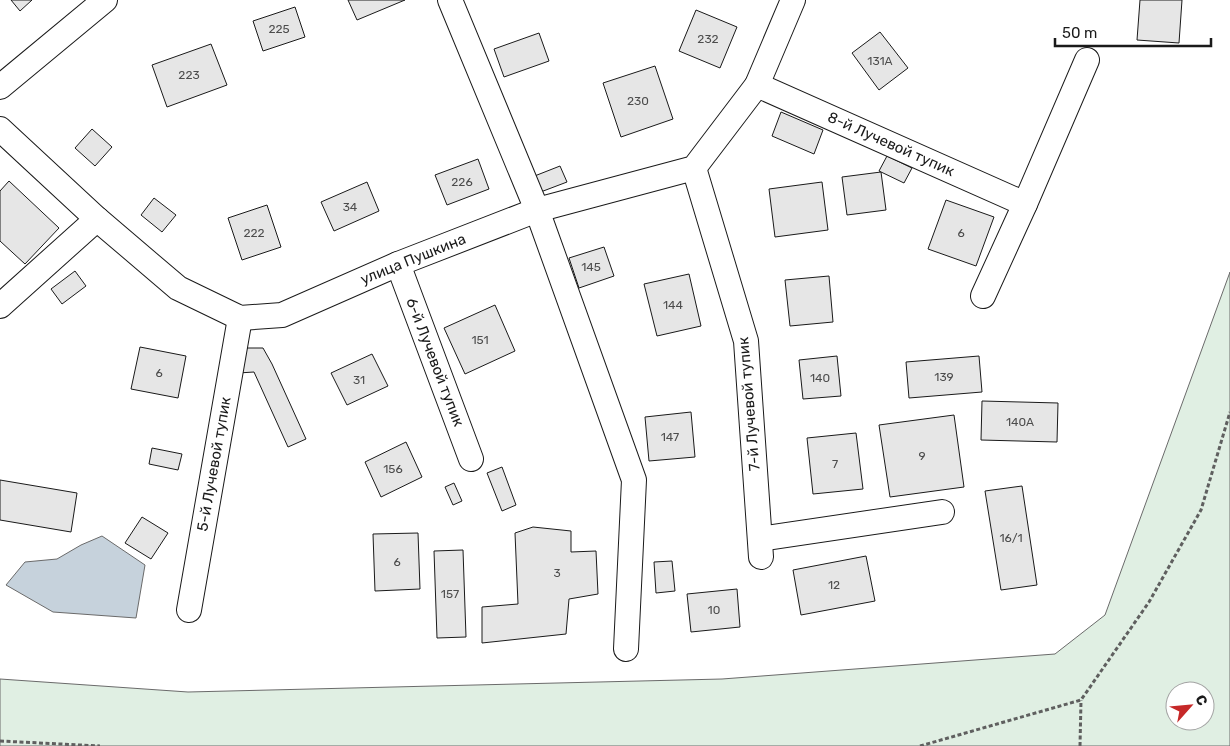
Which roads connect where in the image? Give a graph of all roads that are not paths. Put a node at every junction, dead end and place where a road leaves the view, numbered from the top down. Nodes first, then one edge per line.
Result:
1 (105, 0) edge
2 (450, 0) edge
3 (793, 0) edge
4 (1087, 60) dead end
5 (757, 85) junction
6 (0, 87) edge
7 (0, 129) edge
8 (694, 168) junction
9 (1025, 204) junction
10 (537, 210) junction
11 (97, 219) junction
12 (398, 264) junction
13 (983, 296) dead end
14 (0, 306) edge
15 (240, 318) junction
16 (471, 459) dead end
17 (942, 512) dead end
18 (189, 610) dead end
19 (626, 649) dead end

1 - 6 street
2 - 10 street
3 - 5 street
4 - 9 street
5 - 8 street
5 - 9 street, 8-й Лучевой тупик
7 - 11 street, улица Пушкина
8 - 10 street, улица Пушкина
8 - 17 street, 7-й Лучевой тупик
9 - 13 street
10 - 12 street, улица Пушкина
10 - 19 street
11 - 14 street
11 - 15 street, улица Пушкина
12 - 15 street, улица Пушкина
12 - 16 street, 6-й Лучевой тупик
15 - 18 street, 5-й Лучевой тупик

